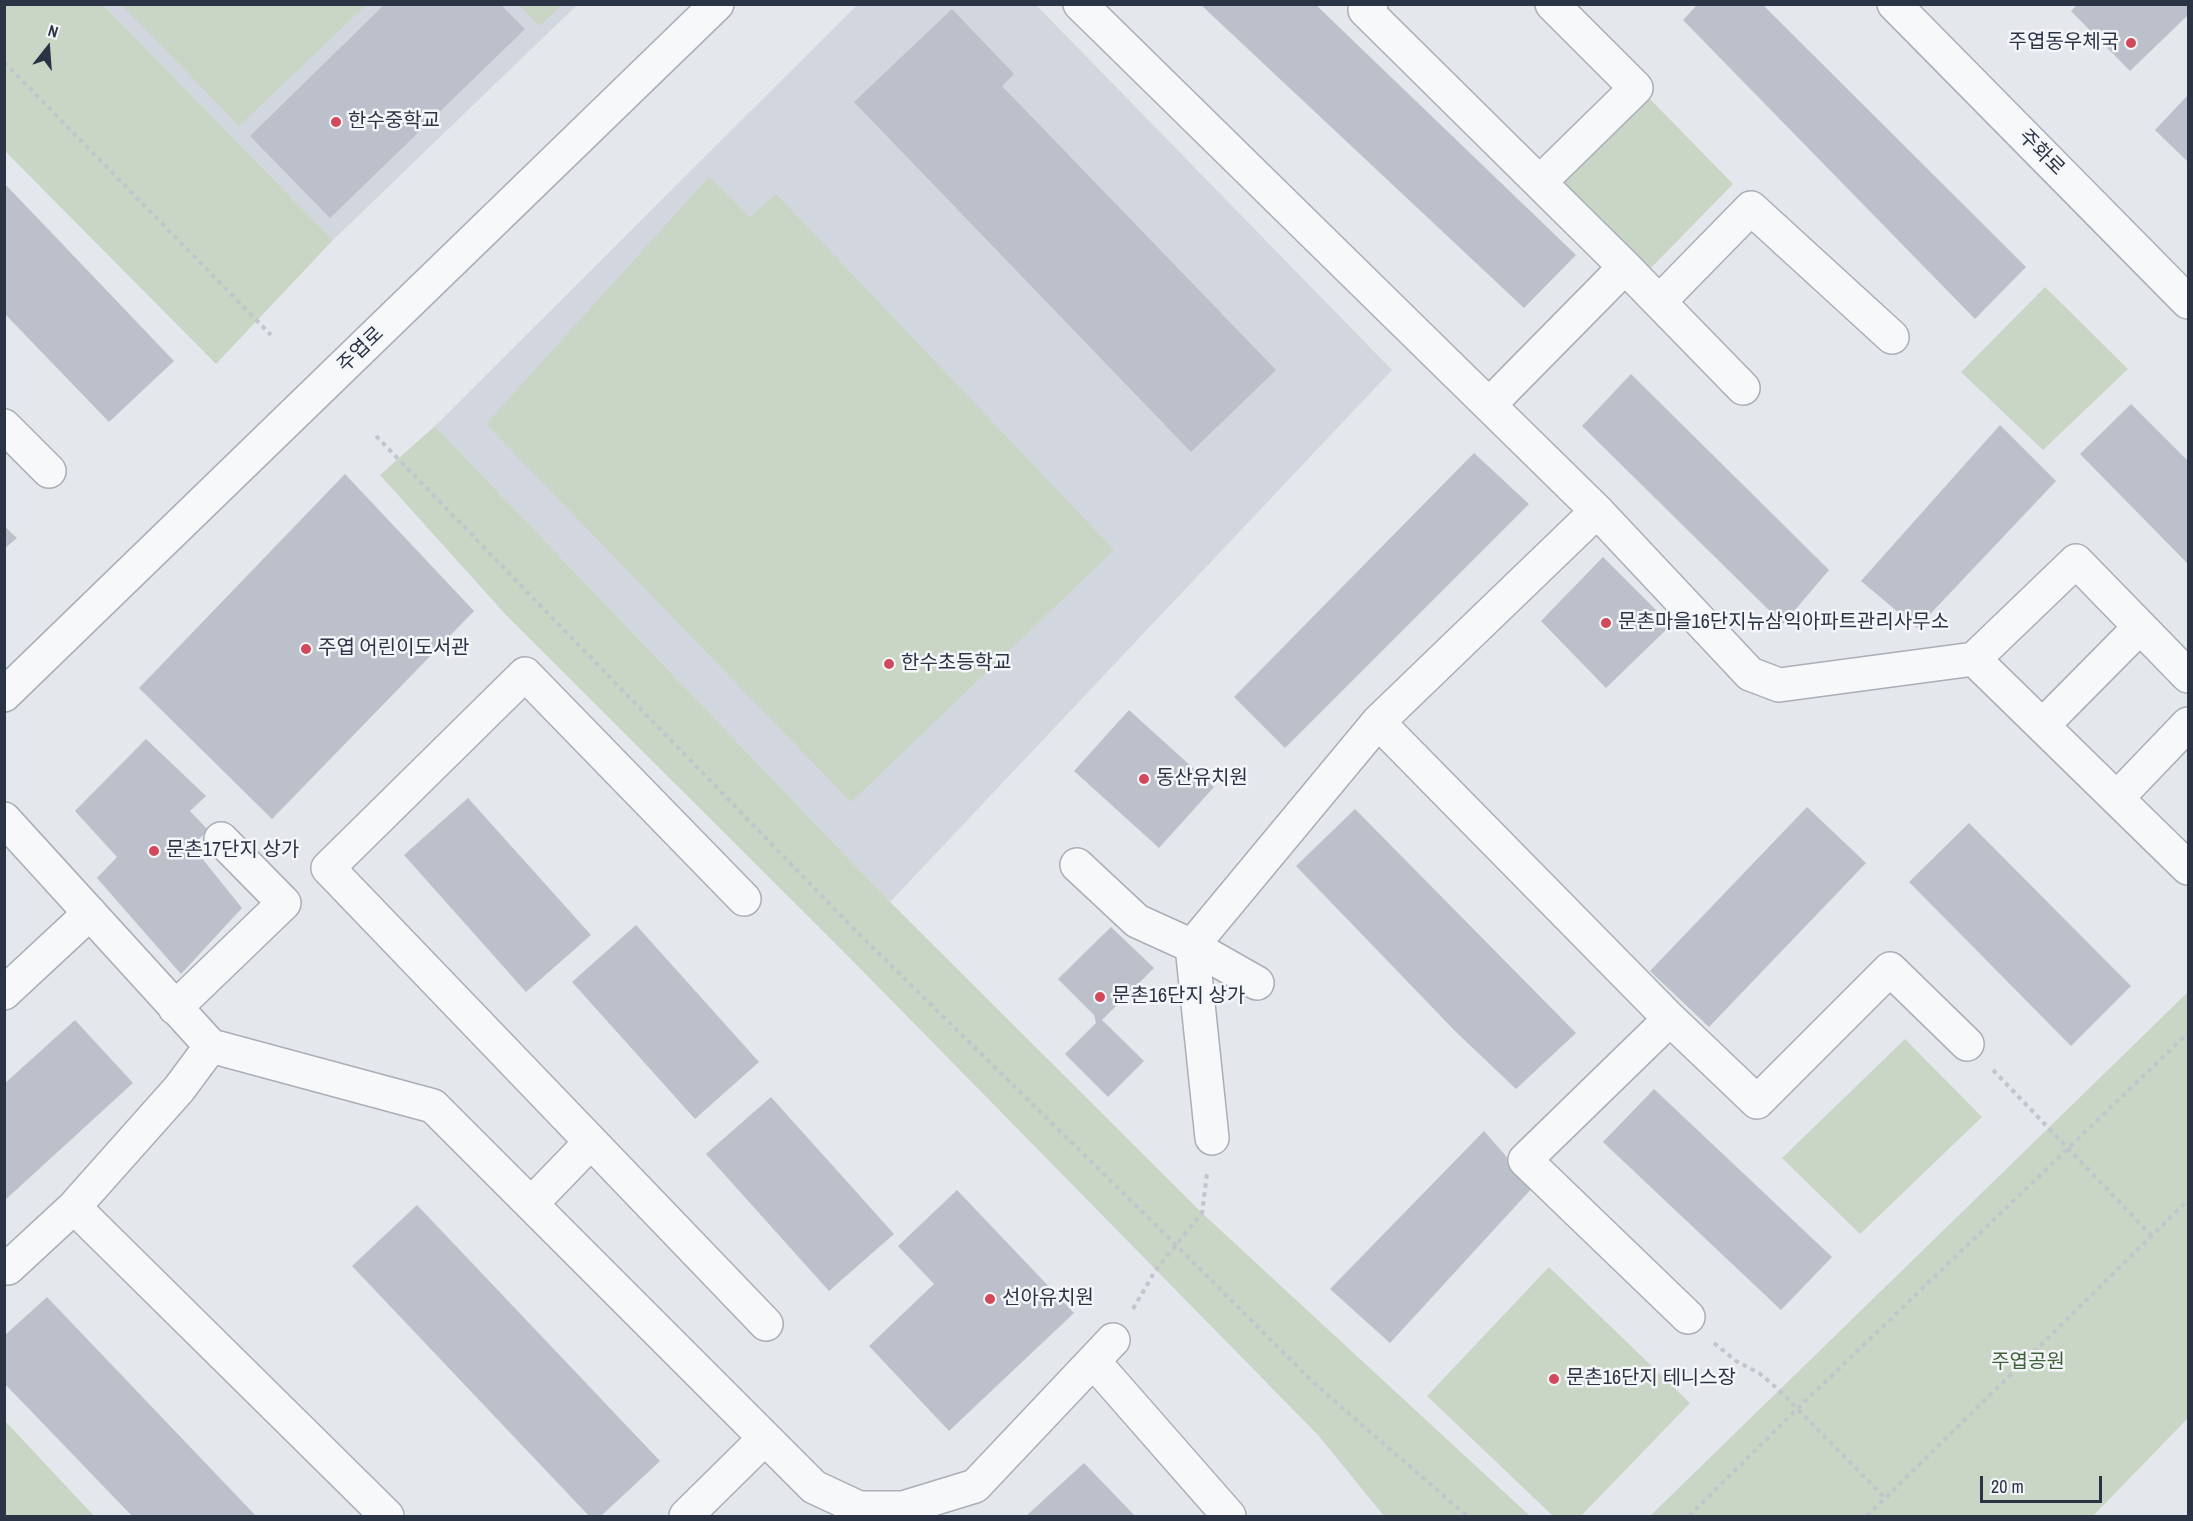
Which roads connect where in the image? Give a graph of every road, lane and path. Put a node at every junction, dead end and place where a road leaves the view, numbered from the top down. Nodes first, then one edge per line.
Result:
1 (717, 4) edge
2 (1080, 4) edge
3 (1371, 4) edge
4 (1552, 4) edge
5 (1894, 4) edge
6 (4, 62) edge
7 (1540, 182) junction
8 (1625, 267) junction
9 (1659, 302) junction
10 (2188, 302) edge
11 (271, 335) dead end
12 (1892, 337) dead end
13 (1743, 388) dead end
14 (1490, 405) junction
15 (4, 426) edge
16 (376, 436) dead end
17 (50, 471) dead end
18 (1597, 511) junction
19 (2140, 627) junction
20 (1974, 659) junction
21 (2188, 676) edge
22 (4, 695) edge
23 (1378, 722) junction
24 (2188, 724) edge
25 (2043, 725) junction
26 (2117, 798) junction
27 (4, 819) edge
28 (221, 839) dead end
29 (1077, 865) dead end
30 (2188, 868) edge
31 (744, 899) dead end
32 (90, 913) junction
33 (1192, 946) junction
34 (1257, 983) dead end
35 (4, 993) edge
36 (175, 1008) junction
37 (1670, 1019) junction
38 (2188, 1032) edge
39 (1967, 1044) joint
40 (211, 1046) junction
41 (1212, 1138) joint
42 (591, 1142) junction
43 (2069, 1148) junction
44 (2188, 1200) edge
45 (531, 1204) junction
46 (74, 1207) junction
47 (2151, 1235) junction
48 (1177, 1246) junction
49 (4, 1264) edge
50 (1688, 1317) joint
51 (766, 1324) dead end
52 (1103, 1351) junction
53 (1797, 1409) junction
54 (765, 1438) junction
55 (1885, 1498) junction
56 (387, 1516) edge
57 (686, 1516) edge
58 (1228, 1516) edge
59 (1467, 1516) edge
60 (1689, 1516) edge
61 (1867, 1516) edge

1 - 22 street, 주엽로
2 - 14 street
3 - 7 street
4 - 7 street
5 - 10 street, 주화로
6 - 11 path
7 - 8 street
8 - 9 street
8 - 14 street
9 - 12 street
9 - 13 street
14 - 18 street
15 - 17 street
16 - 48 path
18 - 20 street
18 - 23 street
19 - 20 street
19 - 21 street
19 - 25 street
20 - 25 street
23 - 33 street
23 - 37 street
24 - 26 street
25 - 26 street
26 - 30 street
27 - 32 street
28 - 36 street
29 - 33 street
31 - 42 street
32 - 35 street
32 - 36 street
33 - 34 street
33 - 41 street
36 - 40 street
37 - 39 street
37 - 50 street
38 - 43 path
39 - 43 path
40 - 45 street
40 - 46 street
41 - 48 path
42 - 45 street
42 - 51 street
43 - 47 path
43 - 53 path
44 - 47 path
45 - 54 street
46 - 49 street
46 - 56 street
47 - 55 path
48 - 52 path
48 - 59 path
50 - 53 path
52 - 54 street
52 - 58 street
53 - 55 path
53 - 60 path
54 - 57 street
55 - 61 path

